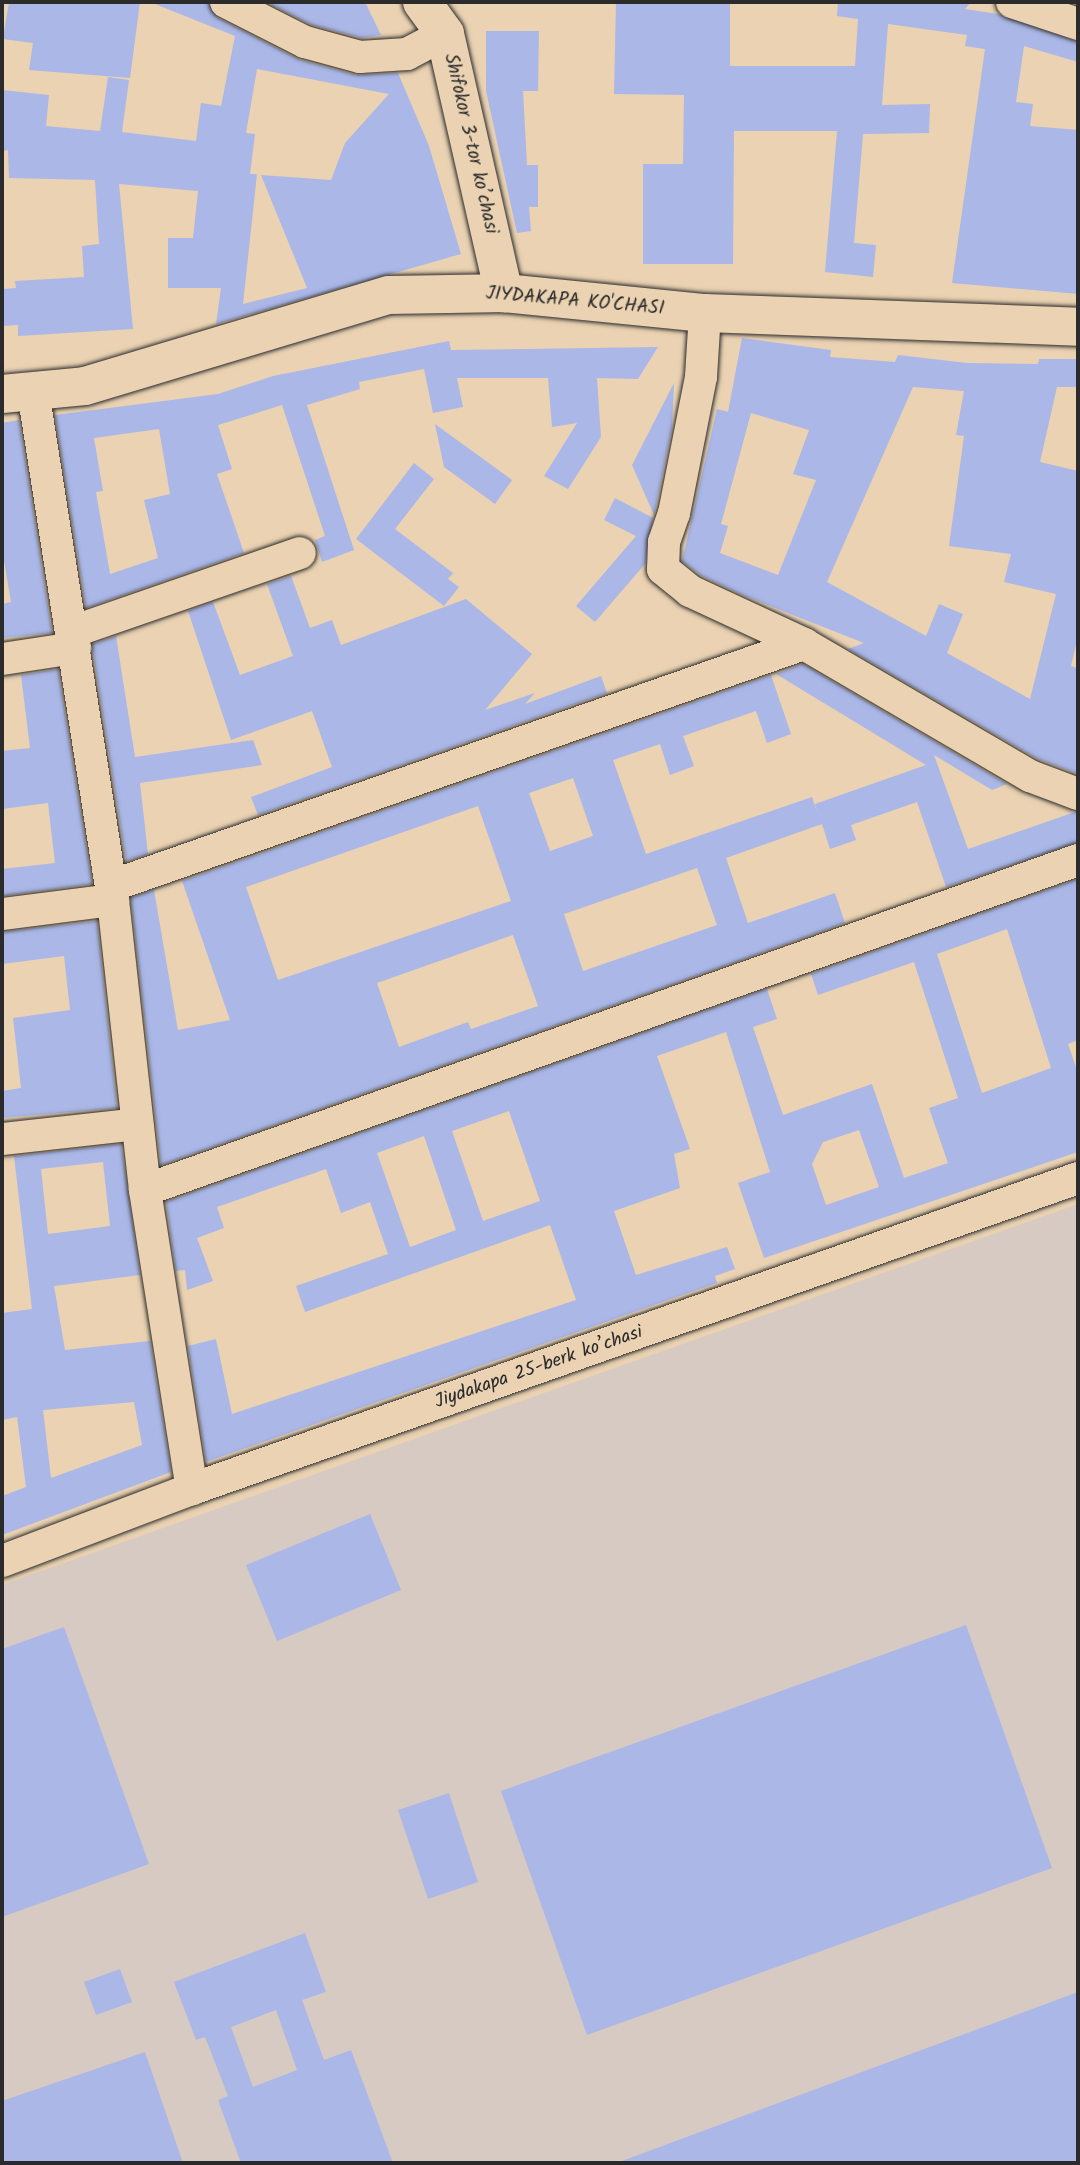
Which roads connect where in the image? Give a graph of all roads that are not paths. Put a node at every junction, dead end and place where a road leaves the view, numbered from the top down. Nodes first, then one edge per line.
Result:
1 (226, 2) edge
2 (422, 2) edge
3 (1012, 2) edge
4 (1078, 24) edge
5 (445, 34) junction
6 (504, 293) junction
7 (705, 313) junction
8 (1078, 327) edge
9 (17, 392) edge
10 (300, 553) dead end
11 (73, 640) junction
12 (804, 644) junction
13 (2, 659) edge
14 (1078, 794) edge
15 (1078, 860) edge
16 (112, 893) junction
17 (2, 914) edge
18 (137, 1124) junction
19 (2, 1139) edge
20 (1078, 1178) edge
21 (145, 1190) junction
22 (192, 1489) junction
23 (2, 1562) edge

1 - 5 street
2 - 5 street, Shifokor 3-tor koʼchasi
3 - 4 street
5 - 6 street, Shifokor 3-tor koʼchasi
6 - 7 street, JIYDAKAPA KO'CHASI
6 - 9 street, JIYDAKAPA KO'CHASI
7 - 8 street, JIYDAKAPA KO'CHASI
7 - 12 street
9 - 11 street
10 - 11 street
11 - 13 street
11 - 16 street
12 - 14 street
12 - 16 street
15 - 21 street
16 - 17 street
16 - 18 street
18 - 19 street
18 - 21 street
20 - 22 street, Jiydakapa 25-berk koʼchasi
21 - 22 street
22 - 23 street, Jiydakapa 25-berk koʼchasi

